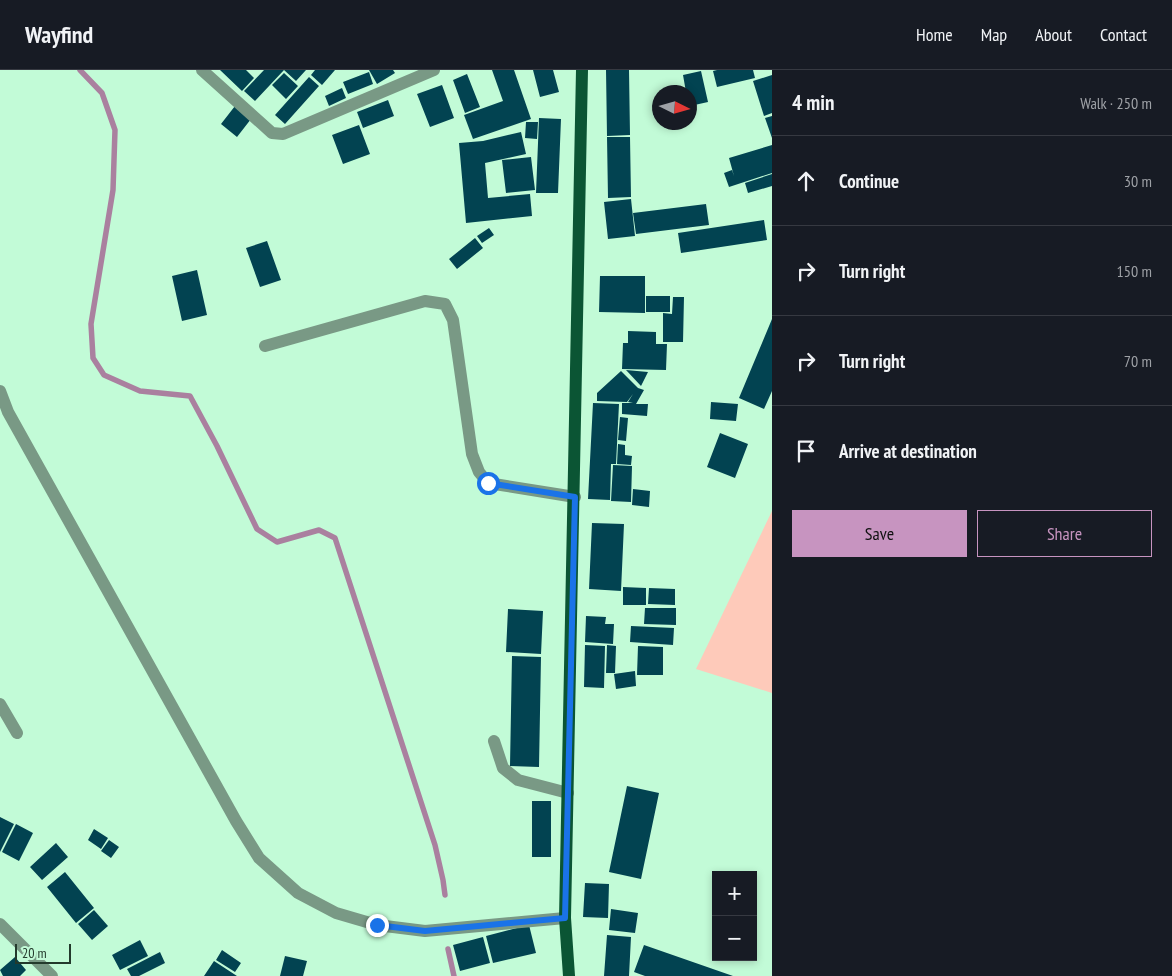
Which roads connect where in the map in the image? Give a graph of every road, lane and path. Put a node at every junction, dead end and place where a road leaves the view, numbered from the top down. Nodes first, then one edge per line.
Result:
1 (202, 70) edge
2 (434, 70) edge
3 (582, 70) edge
4 (412, 74) edge
5 (265, 346) dead end
6 (0, 391) edge
7 (4, 415) edge
8 (575, 497) junction
9 (0, 704) edge
10 (17, 733) dead end
11 (494, 741) dead end
12 (568, 794) junction
13 (565, 918) junction
14 (0, 924) edge
15 (52, 976) edge
16 (569, 976) edge

1 - 4 street
2 - 4 street
3 - 8 main road
5 - 8 street
6 - 7 street
7 - 13 street
8 - 12 main road
9 - 10 street
11 - 12 street
12 - 13 main road
13 - 16 main road
14 - 15 street

